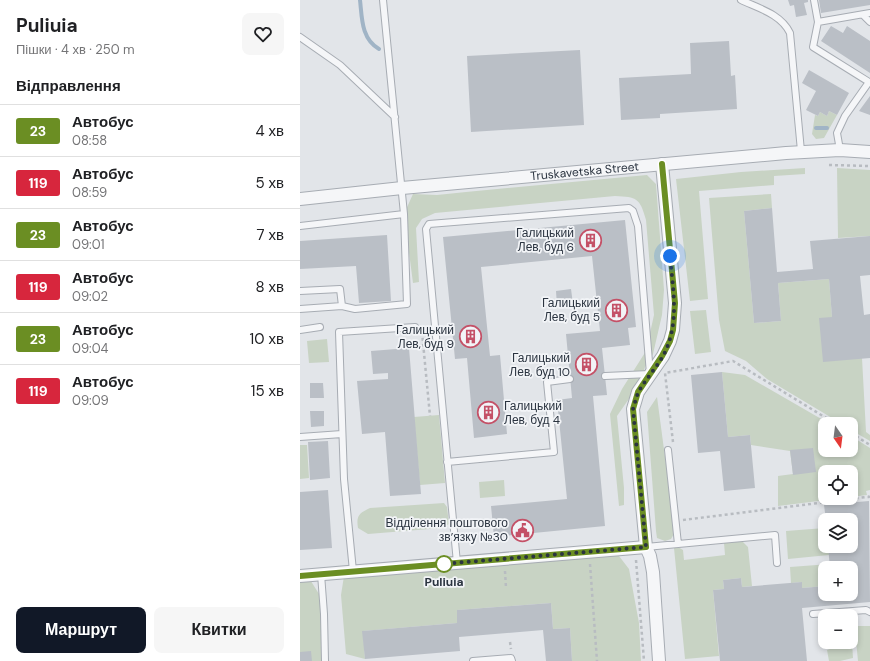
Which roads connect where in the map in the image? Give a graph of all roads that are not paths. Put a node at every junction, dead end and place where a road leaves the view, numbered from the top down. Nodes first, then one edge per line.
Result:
1 (383, 0) edge
2 (741, 0) edge
3 (814, 0) edge
4 (870, 13) edge
5 (863, 14) junction
6 (818, 22) junction
7 (870, 22) edge
8 (300, 37) edge
9 (870, 82) edge
10 (395, 117) junction
11 (840, 150) junction
12 (801, 152) junction
13 (870, 152) edge
14 (662, 164) junction
15 (402, 188) junction
16 (300, 199) edge
17 (404, 214) junction
18 (300, 226) edge
19 (300, 291) edge
20 (342, 306) junction
21 (300, 309) edge
22 (320, 327) dead end
23 (415, 327) road end
24 (300, 330) edge
25 (650, 374) junction
26 (605, 376) dead end
27 (570, 379) dead end
28 (342, 434) junction
29 (300, 437) edge
30 (668, 450) dead end
31 (447, 462) junction
32 (678, 544) junction
33 (641, 548) junction
34 (457, 563) junction
35 (777, 563) dead end
36 (353, 571) junction
37 (321, 574) junction
38 (300, 576) edge
39 (870, 612) edge
40 (813, 614) dead end
41 (324, 661) edge
42 (473, 661) edge
43 (512, 661) edge
44 (659, 661) edge

1 - 10 lane
2 - 12 lane
3 - 6 lane
4 - 5 lane
5 - 6 lane
5 - 7 lane
6 - 9 lane
8 - 10 lane
9 - 11 lane
10 - 15 lane
11 - 12 street, Truskavetska Street
11 - 13 street, Truskavetska Street
12 - 14 street, Truskavetska Street
14 - 15 street, Truskavetska Street
14 - 25 street
15 - 16 street, Truskavetska Street
15 - 17 lane
17 - 18 lane
17 - 20 lane
19 - 20 lane
20 - 21 lane
22 - 24 lane
23 - 28 lane
25 - 26 lane
25 - 31 lane
25 - 33 street
27 - 31 lane
28 - 29 lane
28 - 36 lane
30 - 32 lane
31 - 34 lane
32 - 33 lane
32 - 35 lane
33 - 34 street
33 - 44 street
34 - 36 street
36 - 37 street
37 - 38 street
37 - 41 lane
39 - 40 lane
42 - 43 lane

